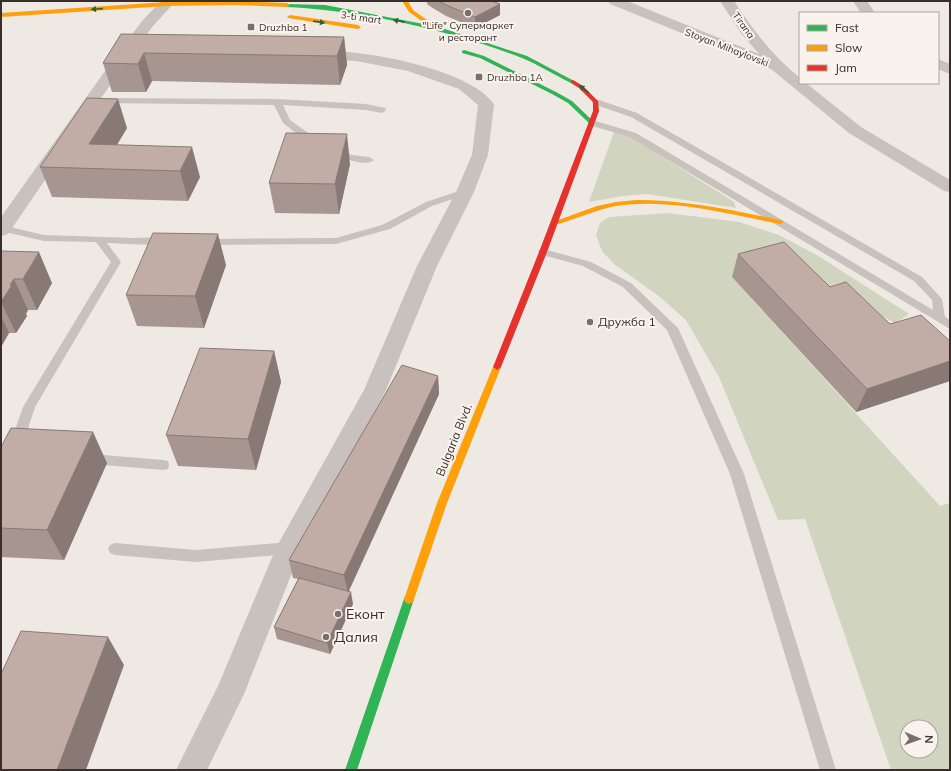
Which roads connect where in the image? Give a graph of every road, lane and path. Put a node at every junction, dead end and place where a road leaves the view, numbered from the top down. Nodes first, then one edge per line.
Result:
1 (348, 1) edge
2 (405, 1) edge
3 (615, 1) edge
4 (727, 1) edge
5 (860, 1) edge
6 (325, 7) junction
7 (158, 12) junction
8 (867, 12) edge
9 (1, 15) edge
10 (437, 28) junction
11 (366, 29) dead end
12 (454, 49) dead end
13 (125, 53) junction
14 (148, 53) edge
15 (301, 56) edge
16 (482, 57) junction
17 (939, 64) edge
18 (776, 66) junction
19 (950, 70) edge
20 (92, 101) junction
21 (277, 102) junction
22 (596, 102) junction
23 (382, 110) dead end
24 (592, 122) junction
25 (369, 160) dead end
26 (950, 187) edge
27 (465, 192) junction
28 (780, 222) junction
29 (554, 224) junction
30 (2, 229) edge
31 (99, 239) junction
32 (172, 240) edge
33 (195, 242) edge
34 (543, 252) junction
35 (940, 318) junction
36 (950, 325) edge
37 (26, 457) edge
38 (12, 458) junction
39 (77, 458) edge
40 (163, 465) dead end
41 (1, 473) edge
42 (289, 548) junction
43 (115, 549) dead end
44 (191, 770) edge
45 (351, 770) edge
46 (828, 770) edge

1 - 6 street
2 - 10 street
3 - 18 street, Stoyan Mihaylovski
4 - 18 street, Tirana
5 - 8 street
6 - 7 street
10 -> 6 street
6 -> 11 street, 3-ti mart
7 -> 9 street
7 - 13 street
10 - 16 street
22 -> 10 street
12 - 16 street
13 - 14 street
13 - 20 street
15 - 27 street
16 - 24 street
17 - 19 street
18 - 26 street, Stoyan Mihaylovski
20 - 21 lane
20 - 30 street
21 - 23 lane
21 - 25 lane
22 - 24 street, Bulgaria Blvd.
22 - 35 lane
24 - 28 lane
24 - 29 street, Bulgaria Blvd.
27 - 33 lane
27 - 42 street
28 - 29 street
28 - 35 lane
29 - 34 street, Bulgaria Blvd.
30 - 31 lane
31 - 32 lane
31 - 38 lane
34 - 45 street, Bulgaria Blvd.
34 - 46 lane
35 - 36 lane
37 - 38 lane
38 - 41 lane
39 - 40 lane
42 - 43 lane
42 - 44 street

